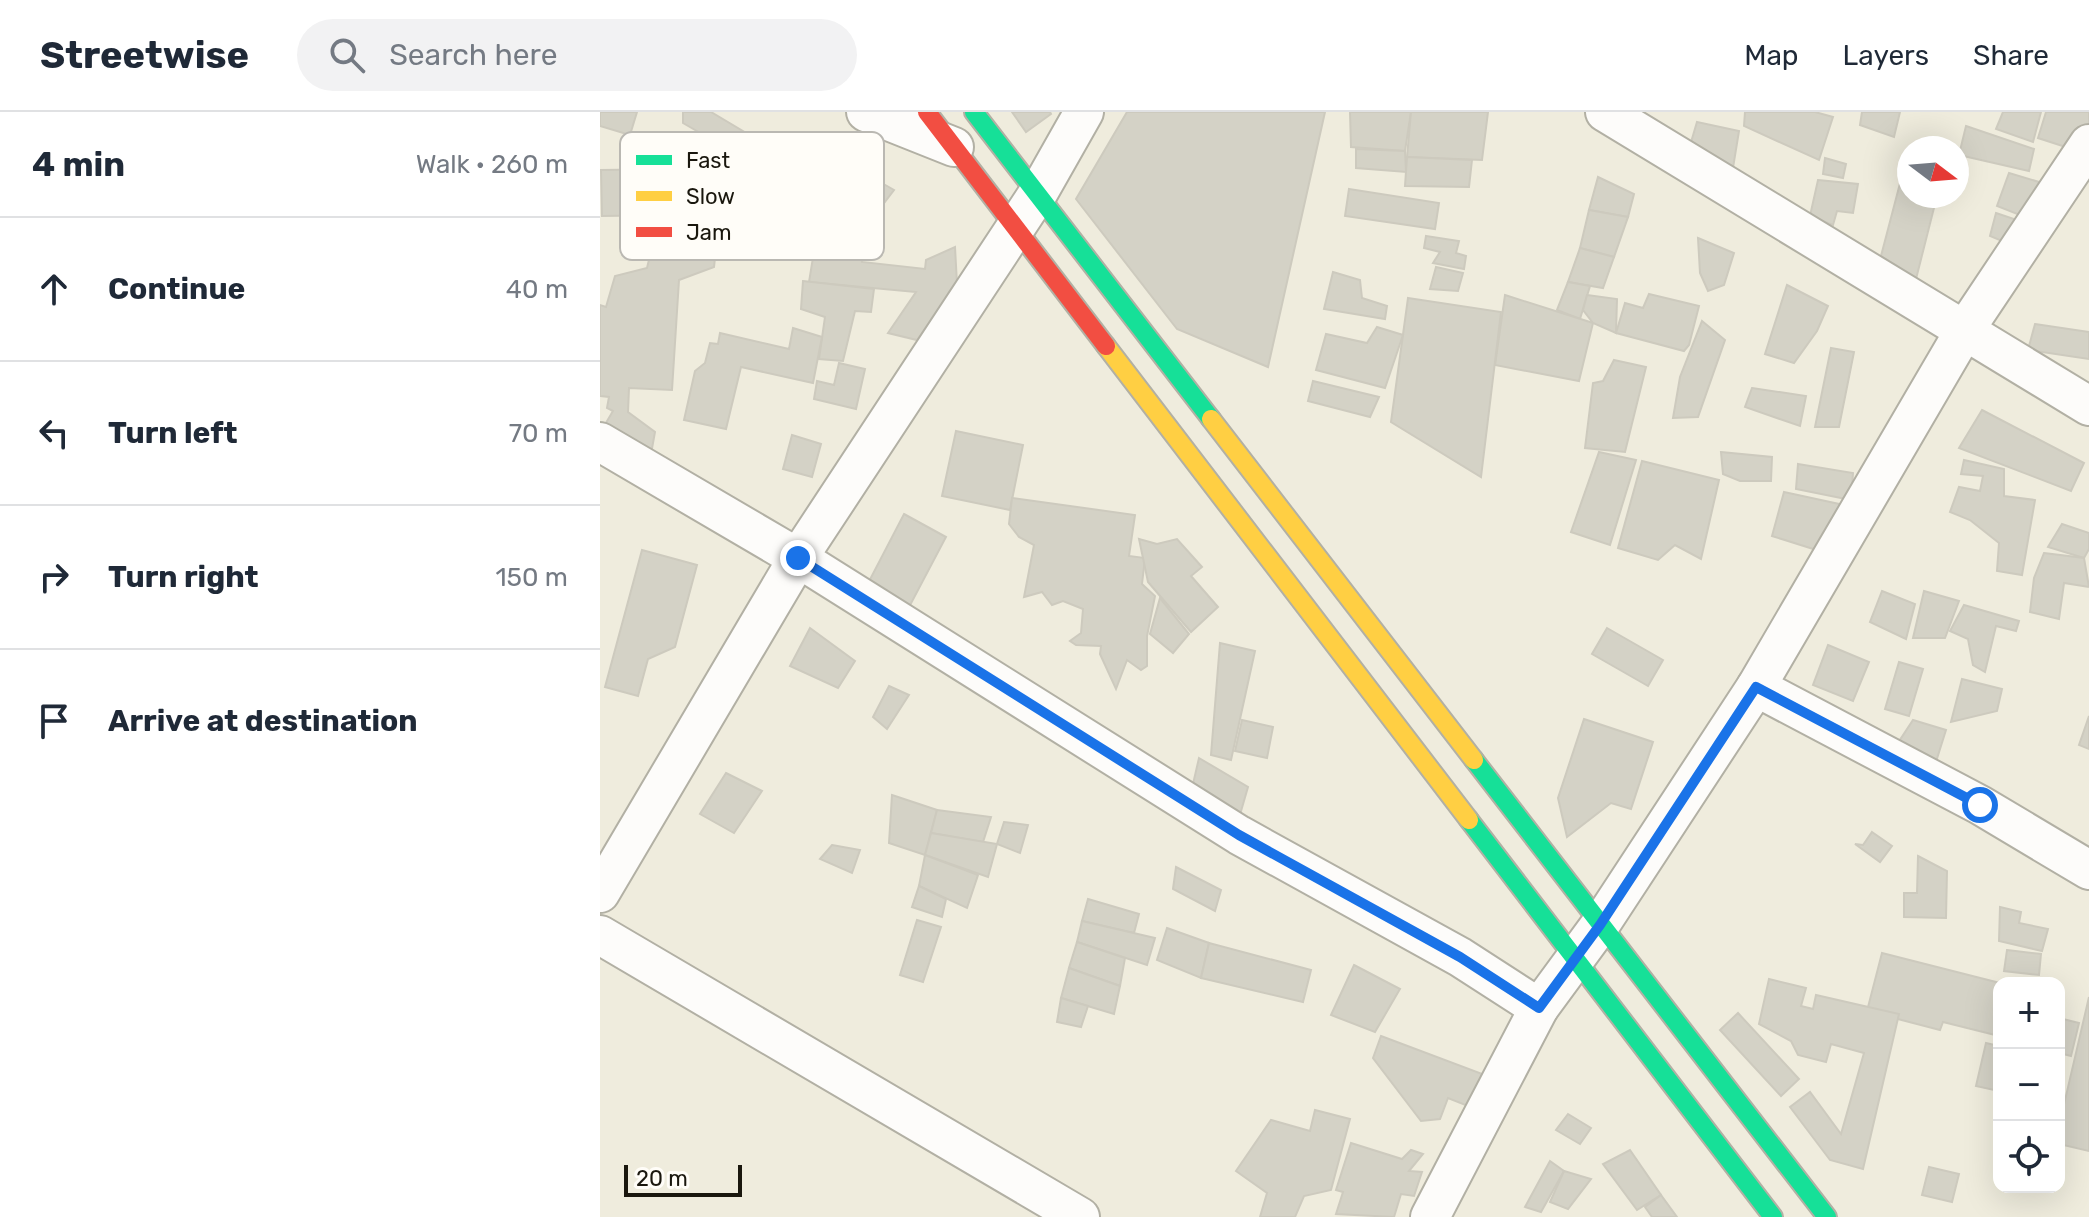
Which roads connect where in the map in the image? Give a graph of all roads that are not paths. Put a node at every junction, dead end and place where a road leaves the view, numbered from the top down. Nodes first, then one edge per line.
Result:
1 (866, 112) edge
2 (927, 112) edge
3 (974, 112) edge
4 (1084, 112) edge
5 (1605, 112) edge
6 (2089, 144) edge
7 (954, 147) junction
8 (1037, 195) junction
9 (1014, 226) junction
10 (1966, 328) junction
11 (2089, 406) edge
12 (600, 442) edge
13 (798, 558) junction
14 (1756, 687) junction
15 (2089, 870) edge
16 (600, 893) edge
17 (1600, 925) junction
18 (600, 935) edge
19 (1576, 959) junction
20 (1539, 1008) junction
21 (1080, 1217) edge
22 (1430, 1217) edge
23 (1773, 1217) edge
24 (1827, 1217) edge

1 - 7 street
2 - 7 street
3 - 8 street
4 - 8 street
5 - 10 street
6 - 10 street
7 - 9 street
8 - 9 street
8 - 17 street
9 - 13 street
9 - 19 street
10 - 11 street
10 - 14 street
12 - 13 street
13 - 16 street
13 - 20 street
14 - 15 street
14 - 17 street
17 - 19 street
17 - 24 street
18 - 21 street
19 - 20 street
19 - 23 street
20 - 22 street

